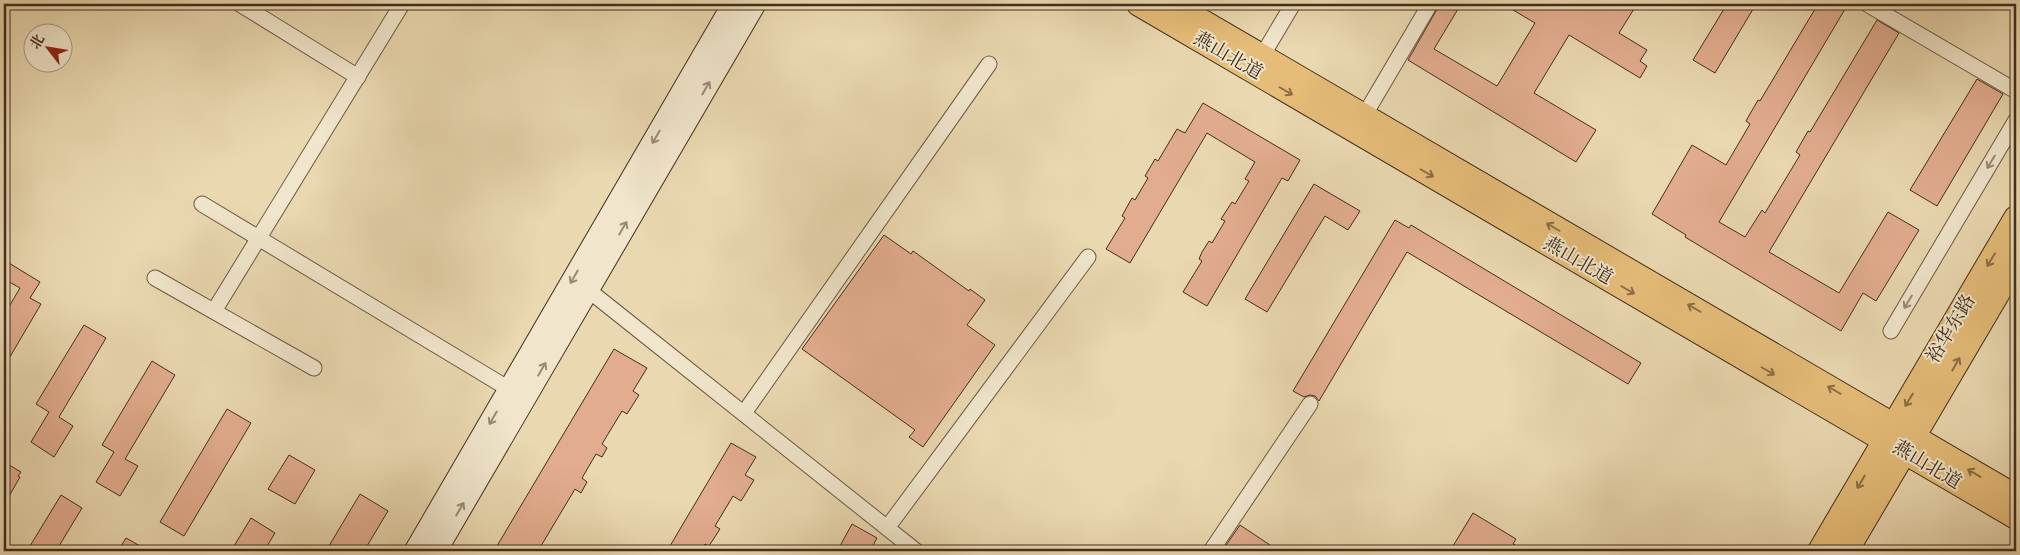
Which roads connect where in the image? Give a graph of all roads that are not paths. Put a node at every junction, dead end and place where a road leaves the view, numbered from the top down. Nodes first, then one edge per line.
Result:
1 (240, 4) edge
2 (402, 4) edge
3 (733, 4) edge
4 (755, 4) edge
5 (1139, 4) edge
6 (1172, 4) edge
7 (1293, 4) edge
8 (1430, 4) edge
9 (1867, 4) edge
10 (1262, 56) junction
11 (989, 64) dead end
12 (358, 77) junction
13 (2016, 91) edge
14 (1364, 116) junction
15 (2016, 120) edge
16 (202, 204) dead end
17 (2016, 218) edge
18 (259, 238) junction
19 (1088, 257) dead end
20 (2016, 262) edge
21 (155, 278) dead end
22 (588, 290) junction
23 (214, 311) junction
24 (1891, 331) dead end
25 (314, 368) dead end
26 (509, 389) junction
27 (1310, 404) dead end
28 (744, 414) junction
29 (1899, 438) junction
30 (2016, 498) edge
31 (2016, 517) edge
32 (887, 528) junction
33 (415, 551) edge
34 (436, 551) edge
35 (916, 551) edge
36 (1211, 551) edge
37 (1820, 551) edge
38 (1846, 551) edge

1 - 12 street
2 - 12 street
3 -> 26 main road
22 -> 4 main road
5 -> 29 main road, 燕山北道
6 - 10 main road, 燕山北道
7 - 10 street
8 - 14 street
9 - 13 street
10 - 14 main road, 燕山北道
11 - 28 street
12 - 18 street
29 -> 14 main road, 燕山北道
15 -> 24 street
16 - 18 street
17 -> 29 main road, 裕华东路
18 - 23 street
18 - 26 street
19 - 32 street
29 -> 20 main road, 裕华东路
21 - 23 street
22 - 28 street
34 -> 22 main road
23 - 25 street
26 -> 33 main road
27 - 36 street
28 - 32 street
30 -> 29 main road, 燕山北道
29 - 31 main road, 燕山北道
29 -> 37 main road
29 - 38 main road
32 - 35 street

